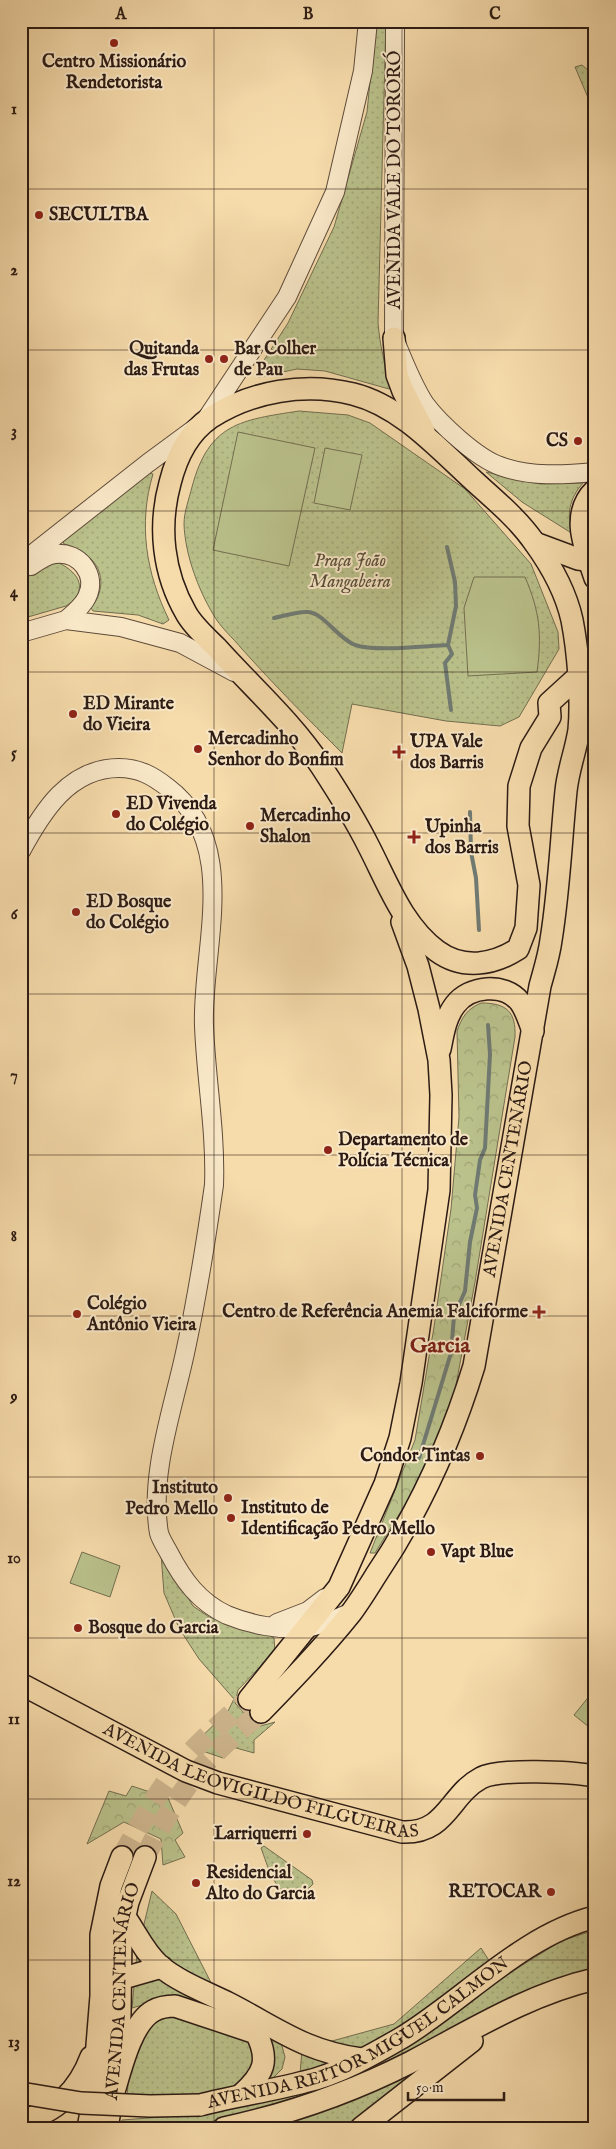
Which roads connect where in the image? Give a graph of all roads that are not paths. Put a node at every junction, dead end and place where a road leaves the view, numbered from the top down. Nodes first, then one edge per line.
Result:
1 (368, 21) edge
2 (395, 21) edge
3 (394, 338) junction
4 (205, 421) junction
5 (429, 440) junction
6 (595, 472) edge
7 (595, 490) edge
8 (535, 543) junction
9 (21, 562) edge
10 (593, 567) edge
11 (21, 572) edge
12 (66, 620) junction
13 (21, 633) edge
14 (595, 661) edge
15 (578, 675) junction
16 (242, 676) junction
17 (21, 851) edge
18 (391, 895) junction
19 (533, 1030) junction
20 (439, 1060) junction
21 (339, 1587) junction
22 (352, 1612) junction
23 (268, 1626) junction
24 (305, 1628) junction
25 (21, 1684) edge
26 (595, 1776) edge
27 (122, 1857) tunnel mouth
28 (145, 1857) tunnel mouth
29 (125, 1917) junction
30 (595, 1917) edge
31 (162, 1967) junction
32 (595, 1978) edge
33 (120, 1979) junction
34 (101, 1996) junction
35 (531, 2002) junction
36 (98, 2040) junction
37 (361, 2059) junction
38 (21, 2092) edge
39 (242, 2094) junction
40 (112, 2098) junction
41 (21, 2120) edge
42 (88, 2128) edge
43 (107, 2128) edge
44 (224, 2128) edge
45 (361, 2128) edge

1 - 4 street, AVENIDA VALE DO TORORÓ
2 - 3 street, AVENIDA VALE DO TORORÓ
3 - 5 main road
3 - 6 street
4 - 5 main road
4 - 9 street
4 - 16 main road
5 - 8 main road
7 - 10 main road
8 - 10 main road
8 - 15 main road
11 - 12 street
12 - 13 street
12 - 16 street
14 - 15 main road
15 - 18 main road
15 - 19 main road, AVENIDA CENTENÁRIO
16 - 18 main road
17 - 23 street
18 - 20 main road, AVENIDA CENTENÁRIO
19 - 20 main road
19 - 22 main road, AVENIDA CENTENÁRIO
20 - 21 main road, AVENIDA CENTENÁRIO
21 - 23 street
21 - 24 main road, AVENIDA CENTENÁRIO
22 - 24 street
22 - 24 main road, AVENIDA CENTENÁRIO
23 - 24 street
25 - 26 main road, AVENIDA LEOVIGILDO FILGUEIRAS
27 - 34 main road, AVENIDA CENTENÁRIO
28 - 29 main road, AVENIDA CENTENÁRIO
29 - 31 main road
29 - 33 main road, AVENIDA CENTENÁRIO
30 - 37 main road, AVENIDA REITOR MIGUEL CALMON
31 - 33 main road
31 - 37 main road
32 - 35 main road, AVENIDA REITOR MIGUEL CALMON
33 - 34 main road
33 - 40 main road, AVENIDA CENTENÁRIO
34 - 36 main road, AVENIDA CENTENÁRIO
35 - 44 main road, AVENIDA REITOR MIGUEL CALMON
35 - 45 main road
36 - 41 main road
36 - 42 main road, AVENIDA CENTENÁRIO
37 - 39 main road, AVENIDA REITOR MIGUEL CALMON
38 - 39 main road, AVENIDA REITOR MIGUEL CALMON, bridge
39 - 40 main road
40 - 43 main road, AVENIDA CENTENÁRIO

